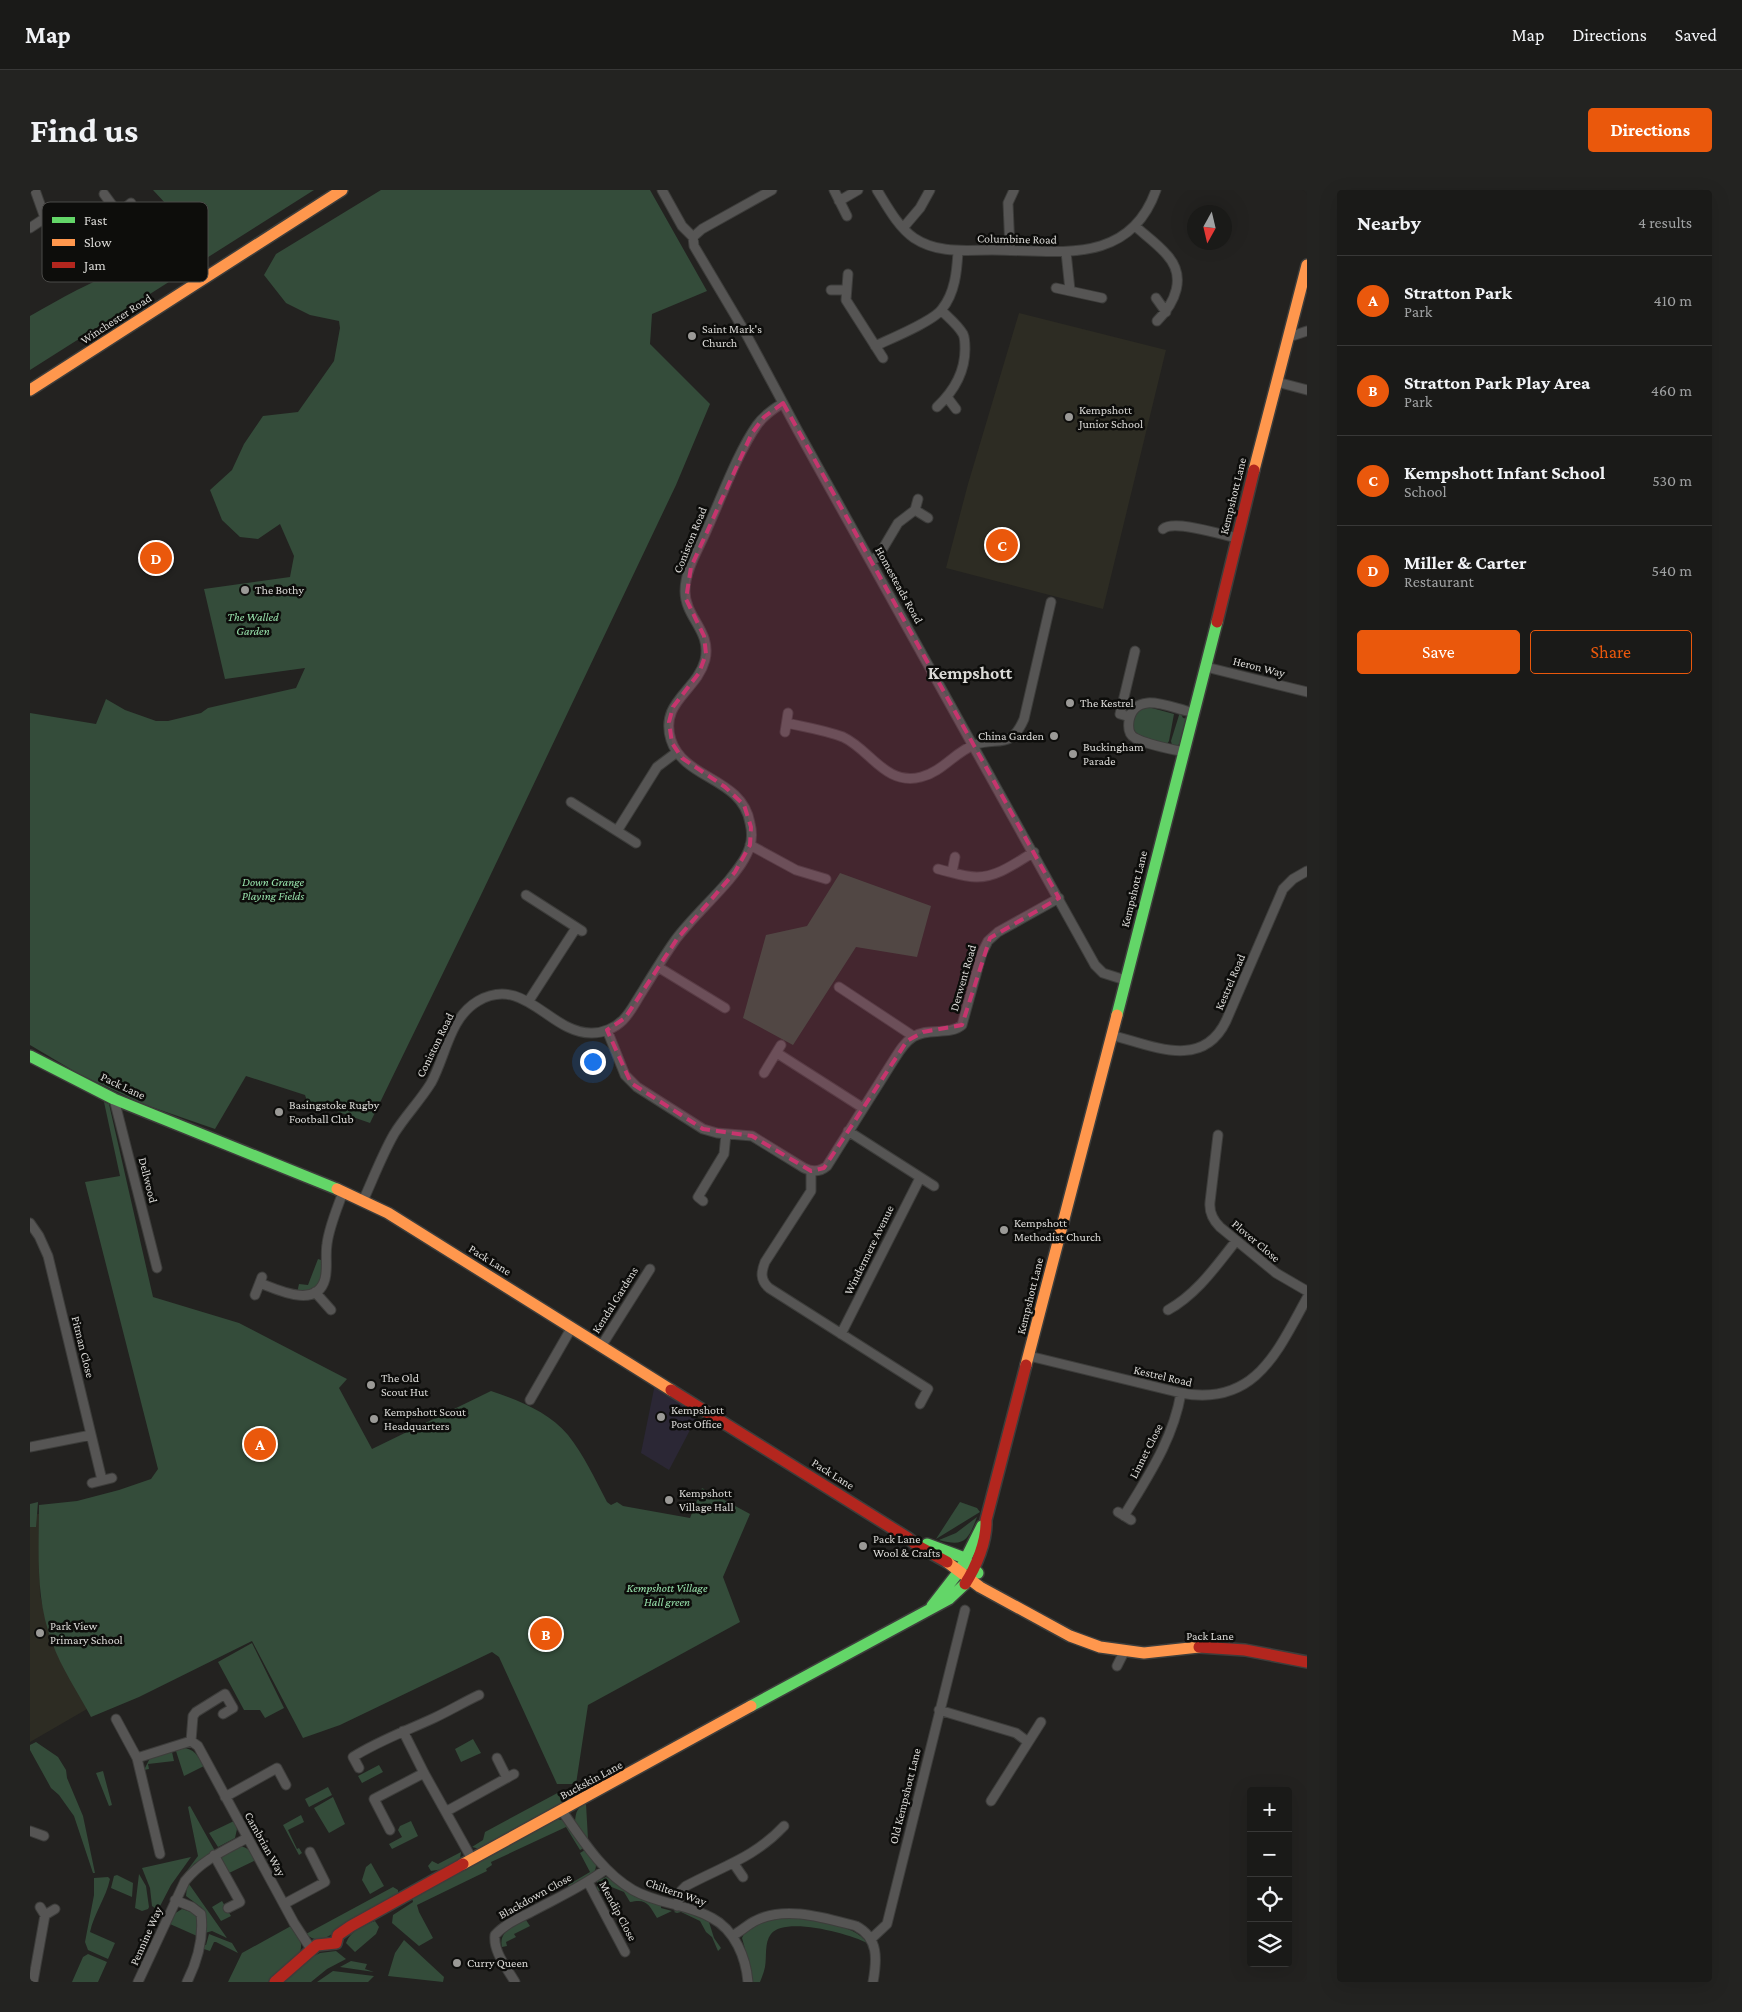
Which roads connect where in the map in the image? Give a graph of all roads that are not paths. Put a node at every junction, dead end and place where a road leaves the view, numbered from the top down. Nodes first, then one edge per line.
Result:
1 (34, 190) edge
2 (342, 190) edge
3 (662, 190) edge
4 (772, 190) edge
5 (834, 190) edge
6 (858, 190) edge
7 (877, 190) edge
8 (930, 190) edge
9 (1014, 190) edge
10 (1156, 190) edge
11 (104, 194) dead end
12 (839, 200) junction
13 (110, 202) edge
14 (42, 210) edge
15 (847, 216) dead end
16 (42, 220) edge
17 (1134, 226) junction
18 (30, 228) edge
19 (903, 228) junction
20 (694, 237) junction
21 (1010, 250) junction
22 (958, 251) junction
23 (1066, 252) junction
24 (1307, 265) edge
25 (848, 274) dead end
26 (208, 276) edge
27 (198, 282) edge
28 (1056, 288) dead end
29 (831, 290) dead end
30 (846, 290) junction
31 (1070, 290) junction
32 (1102, 298) dead end
33 (1156, 298) dead end
34 (942, 311) junction
35 (1166, 312) junction
36 (1157, 321) dead end
37 (1307, 331) edge
38 (1288, 337) junction
39 (875, 346) junction
40 (882, 358) dead end
41 (1277, 382) junction
42 (30, 390) edge
43 (1307, 390) edge
44 (947, 397) junction
45 (784, 404) junction
46 (936, 407) dead end
47 (956, 410) dead end
48 (918, 499) dead end
49 (915, 510) junction
50 (928, 518) dead end
51 (1163, 529) dead end
52 (1237, 538) junction
53 (872, 561) junction
54 (1051, 602) dead end
55 (1135, 651) dead end
56 (1206, 667) junction
57 (1307, 692) edge
58 (1187, 711) dead end
59 (788, 713) dead end
60 (1130, 717) junction
61 (973, 745) junction
62 (676, 752) junction
63 (1184, 752) junction
64 (571, 802) dead end
65 (618, 831) junction
66 (636, 843) dead end
67 (750, 845) junction
68 (1034, 852) junction
69 (955, 857) dead end
70 (938, 869) dead end
71 (1307, 871) edge
72 (952, 872) junction
73 (822, 874) dead end
74 (526, 895) dead end
75 (1059, 898) junction
76 (658, 967) junction
77 (1126, 980) junction
78 (839, 987) dead end
79 (528, 1002) junction
80 (725, 1008) dead end
81 (607, 1030) junction
82 (1111, 1035) junction
83 (913, 1036) junction
84 (30, 1056) edge
85 (764, 1074) dead end
86 (114, 1099) junction
87 (863, 1108) junction
88 (848, 1131) junction
89 (1218, 1133) dead end
90 (726, 1134) junction
91 (811, 1171) junction
92 (920, 1178) junction
93 (934, 1186) dead end
94 (343, 1192) junction
95 (703, 1200) dead end
96 (363, 1201) junction
97 (30, 1223) edge
98 (1236, 1241) junction
99 (157, 1268) dead end
100 (650, 1268) dead end
101 (1307, 1291) edge
102 (315, 1292) junction
103 (255, 1295) dead end
104 (1307, 1298) edge
105 (331, 1310) dead end
106 (1181, 1314) dead end
107 (572, 1327) junction
108 (841, 1334) junction
109 (602, 1345) junction
110 (1029, 1356) junction
111 (1181, 1393) junction
112 (530, 1400) dead end
113 (920, 1404) dead end
114 (91, 1435) junction
115 (30, 1447) edge
116 (92, 1483) dead end
117 (1125, 1516) dead end
118 (986, 1520) junction
119 (908, 1538) junction
120 (965, 1558) junction
121 (960, 1570) junction
122 (972, 1573) junction
123 (930, 1608) junction
124 (965, 1610) dead end
125 (1124, 1652) junction
126 (1307, 1662) edge
127 (1118, 1666) dead end
128 (479, 1695) dead end
129 (939, 1710) junction
130 (223, 1714) dead end
131 (116, 1718) dead end
132 (1041, 1722) dead end
133 (403, 1731) junction
134 (192, 1741) junction
135 (1028, 1742) junction
136 (137, 1758) junction
137 (497, 1758) dead end
138 (359, 1768) dead end
139 (424, 1773) junction
140 (286, 1785) dead end
141 (225, 1797) junction
142 (991, 1801) dead end
143 (447, 1811) junction
144 (562, 1811) junction
145 (784, 1826) dead end
146 (390, 1830) dead end
147 (30, 1831) edge
148 (44, 1836) dead end
149 (247, 1838) junction
150 (310, 1852) dead end
151 (160, 1854) dead end
152 (214, 1856) junction
153 (472, 1859) junction
154 (734, 1864) junction
155 (606, 1869) junction
156 (743, 1877) dead end
157 (588, 1882) junction
158 (175, 1900) junction
159 (284, 1904) junction
160 (677, 1906) junction
161 (228, 1908) dead end
162 (55, 1909) dead end
163 (732, 1936) junction
164 (871, 1939) junction
165 (311, 1949) junction
166 (625, 1952) dead end
167 (34, 1953) edge
168 (33, 1982) edge
169 (138, 1982) edge
170 (188, 1982) edge
171 (275, 1982) edge
172 (515, 1982) edge
173 (748, 1982) edge
174 (872, 1982) edge

1 - 14 street
2 - 26 street, Winchester Road
3 - 20 street, Homesteads Road
4 - 20 street
5 - 12 street
6 - 12 street
7 - 19 street, Columbine Road
8 - 19 street
9 - 21 street
10 - 17 street, Columbine Road
11 - 13 street
12 - 15 street
16 - 18 street
17 - 23 street, Columbine Road
17 - 35 street
19 - 22 street, Columbine Road
20 - 45 street, Homesteads Road
21 - 22 street, Columbine Road
21 - 23 street, Columbine Road
22 - 34 street
23 - 31 street
24 - 38 street, Kempshott Lane
25 - 30 street
27 - 42 street, Winchester Road
28 - 31 street
29 - 30 street
30 - 39 street
31 - 32 street
33 - 35 street
34 - 39 street
34 - 44 street
35 - 36 street
37 - 38 street
38 - 41 street, Kempshott Lane
39 - 40 street
41 - 43 street
41 - 52 street, Kempshott Lane
44 - 46 street
44 - 47 street
45 - 53 street, Homesteads Road
45 - 62 street, Coniston Road
48 - 49 street
49 - 50 street
49 - 53 street
51 - 52 street
52 - 56 street, Kempshott Lane
53 - 61 street, Homesteads Road
54 - 61 street
55 - 60 street
56 - 57 street, Heron Way
56 - 63 street, Kempshott Lane
58 - 60 street
59 - 61 street
60 - 63 street
61 - 68 street, Homesteads Road
62 - 65 street
62 - 67 street
63 - 77 street, Kempshott Lane
64 - 65 street
65 - 66 street
67 - 73 street
67 - 76 street
68 - 72 street
68 - 75 street, Homesteads Road
69 - 72 street
70 - 72 street
71 - 82 street, Kestrel Road
74 - 79 street
75 - 77 street, Homesteads Road
75 - 83 street, Derwent Road
76 - 80 street
76 - 81 street
77 - 82 street, Kempshott Lane
78 - 83 street
79 - 81 street, Coniston Road
79 - 96 street, Coniston Road
81 - 90 street
82 - 110 street, Kempshott Lane
83 - 87 street
84 - 86 street, Pack Lane
85 - 87 street
86 - 94 street, Pack Lane
86 - 99 street, Dellwood
87 - 88 street
88 - 91 street
88 - 92 street
89 - 98 street, Plover Close
90 - 91 street
90 - 95 street
91 - 108 street
92 - 93 street
92 - 108 street, Windermere Avenue
94 - 96 street, Pack Lane
94 - 102 street
96 - 107 street, Pack Lane
97 - 114 street, Pitman Close
98 - 101 street, Plover Close
98 - 106 street
100 - 109 street, Kendal Gardens
102 - 103 street
102 - 105 street
104 - 111 street, Kestrel Road
107 - 109 street, Pack Lane
107 - 112 street
108 - 113 street
109 - 119 street, Pack Lane
110 - 111 street, Kestrel Road
110 - 118 street, Kempshott Lane
111 - 117 street, Linnet Close
114 - 115 street
114 - 116 street, Pitman Close
118 - 120 street, Kempshott Lane
118 - 122 street, Kempshott Lane
119 - 120 street, Pack Lane
119 - 121 street, Pack Lane
120 - 121 street, Buckskin Lane
120 - 122 street, Pack Lane
121 - 122 street, Pack Lane
121 - 123 street, Buckskin Lane
122 - 123 street, Buckskin Lane
122 - 125 street, Pack Lane
123 - 144 street, Buckskin Lane
124 - 129 street, Old Kempshott Lane
125 - 126 street, Pack Lane
125 - 127 street
128 - 133 street
129 - 135 street
129 - 164 street, Old Kempshott Lane
130 - 134 street
131 - 136 street
132 - 135 street
133 - 138 street
133 - 139 street
134 - 136 street
134 - 141 street, Cambrian Way
135 - 142 street
136 - 151 street
137 - 143 street
139 - 143 street
139 - 146 street
140 - 141 street
141 - 149 street, Cambrian Way
143 - 153 street
144 - 153 street, Buckskin Lane
144 - 155 street, Chiltern Way
145 - 154 street
147 - 148 street
149 - 152 street, Pennine Way
149 - 159 street, Cambrian Way
150 - 159 street
152 - 158 street, Pennine Way
152 - 161 street
153 - 165 street, Buckskin Lane
154 - 156 street
154 - 160 street
155 - 157 street, Blackdown Close
155 - 160 street, Chiltern Way
157 - 166 street, Mendip Close
157 - 172 street, Blackdown Close
158 - 169 street, Pennine Way
158 - 170 street, Pennine Way
159 - 165 street, Cambrian Way
160 - 163 street, Chiltern Way
162 - 167 street
163 - 164 street
163 - 173 street, Chiltern Way
164 - 174 street
165 - 171 street, Buckskin Lane
167 - 168 street

